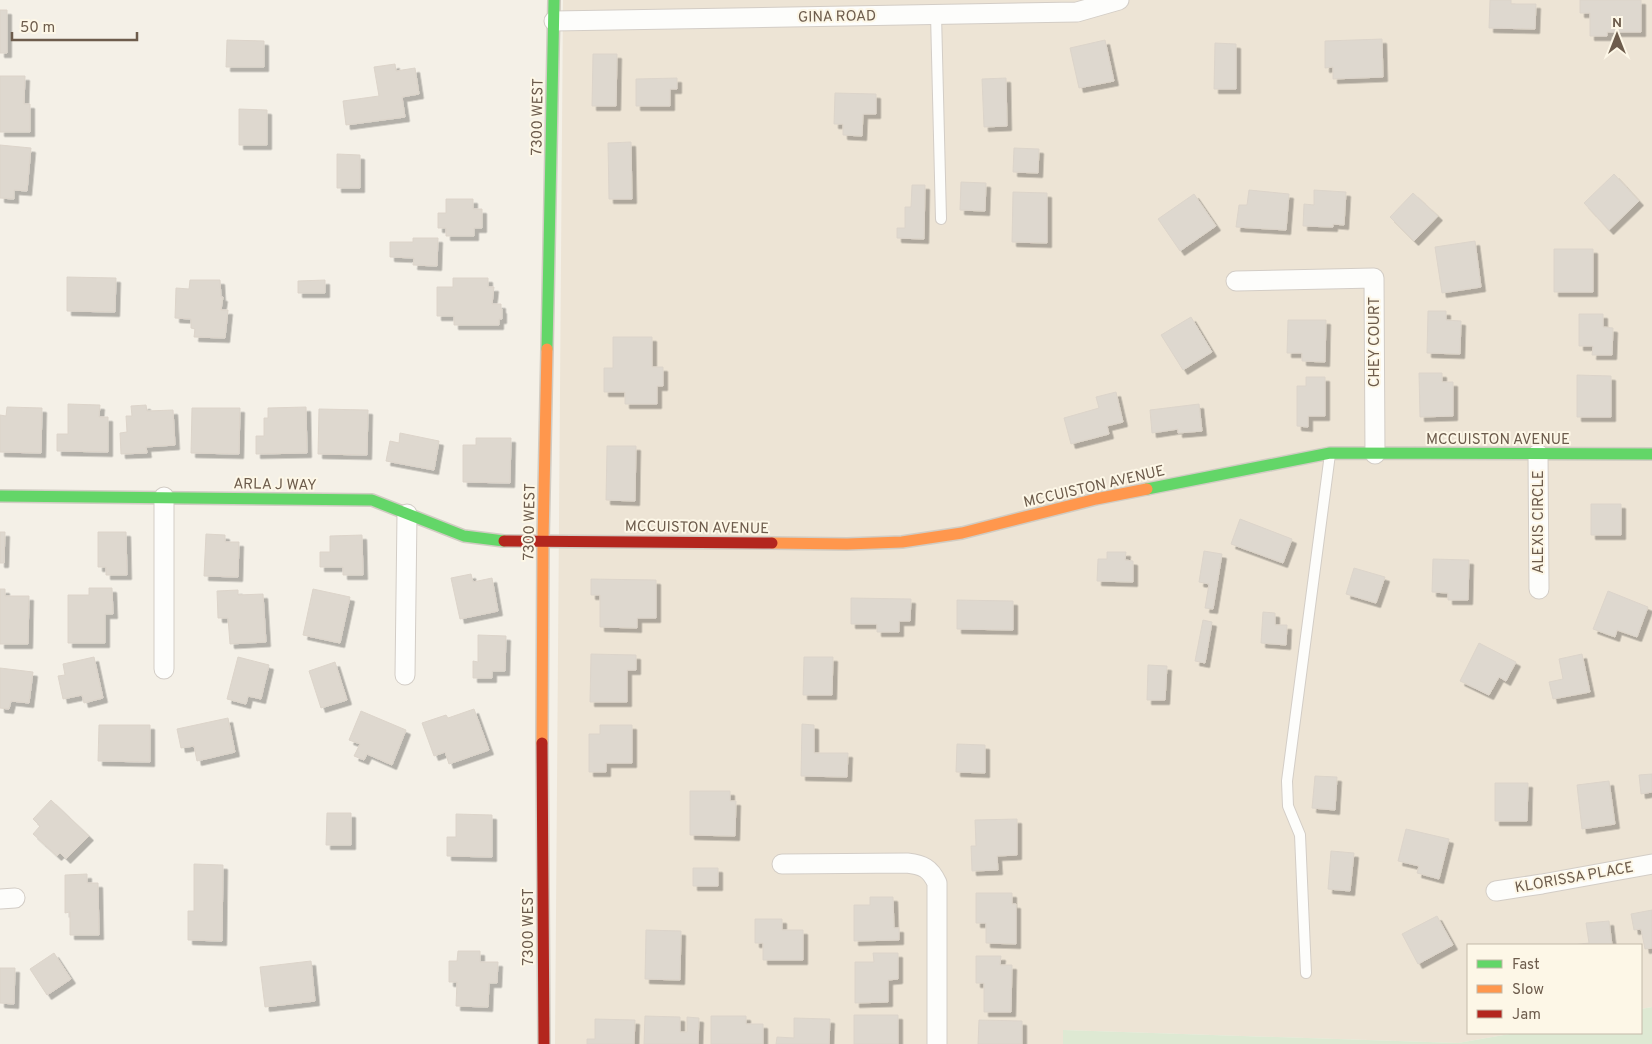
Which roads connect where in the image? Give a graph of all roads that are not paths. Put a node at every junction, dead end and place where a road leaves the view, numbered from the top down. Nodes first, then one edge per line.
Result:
1 (554, 0) edge
2 (1119, 0) edge
3 (936, 14) junction
4 (554, 21) junction
5 (941, 219) dead end
6 (1236, 281) dead end
7 (1330, 453) junction
8 (1375, 454) junction
9 (1538, 454) junction
10 (1652, 454) edge
11 (0, 496) edge
12 (164, 497) junction
13 (407, 514) junction
14 (543, 540) junction
15 (1539, 589) dead end
16 (164, 669) dead end
17 (405, 675) dead end
18 (782, 864) dead end
19 (1652, 864) edge
20 (1496, 891) dead end
21 (1306, 973) dead end
22 (544, 1044) edge
23 (937, 1044) edge

1 - 4 street, 7300 WEST
2 - 3 street, GINA ROAD
3 - 4 street, GINA ROAD
3 - 5 lane
4 - 14 street, 7300 WEST
6 - 8 street, CHEY COURT
7 - 8 street, MCCUISTON AVENUE
7 - 14 street, MCCUISTON AVENUE
7 - 21 lane
8 - 9 street, MCCUISTON AVENUE
9 - 10 street, MCCUISTON AVENUE
9 - 15 street, ALEXIS CIRCLE
11 - 12 street, ARLA J WAY
12 - 13 street, ARLA J WAY
12 - 16 street
13 - 14 street, ARLA J WAY
13 - 17 street
14 - 22 street, 7300 WEST
18 - 23 street
19 - 20 street, KLORISSA PLACE

